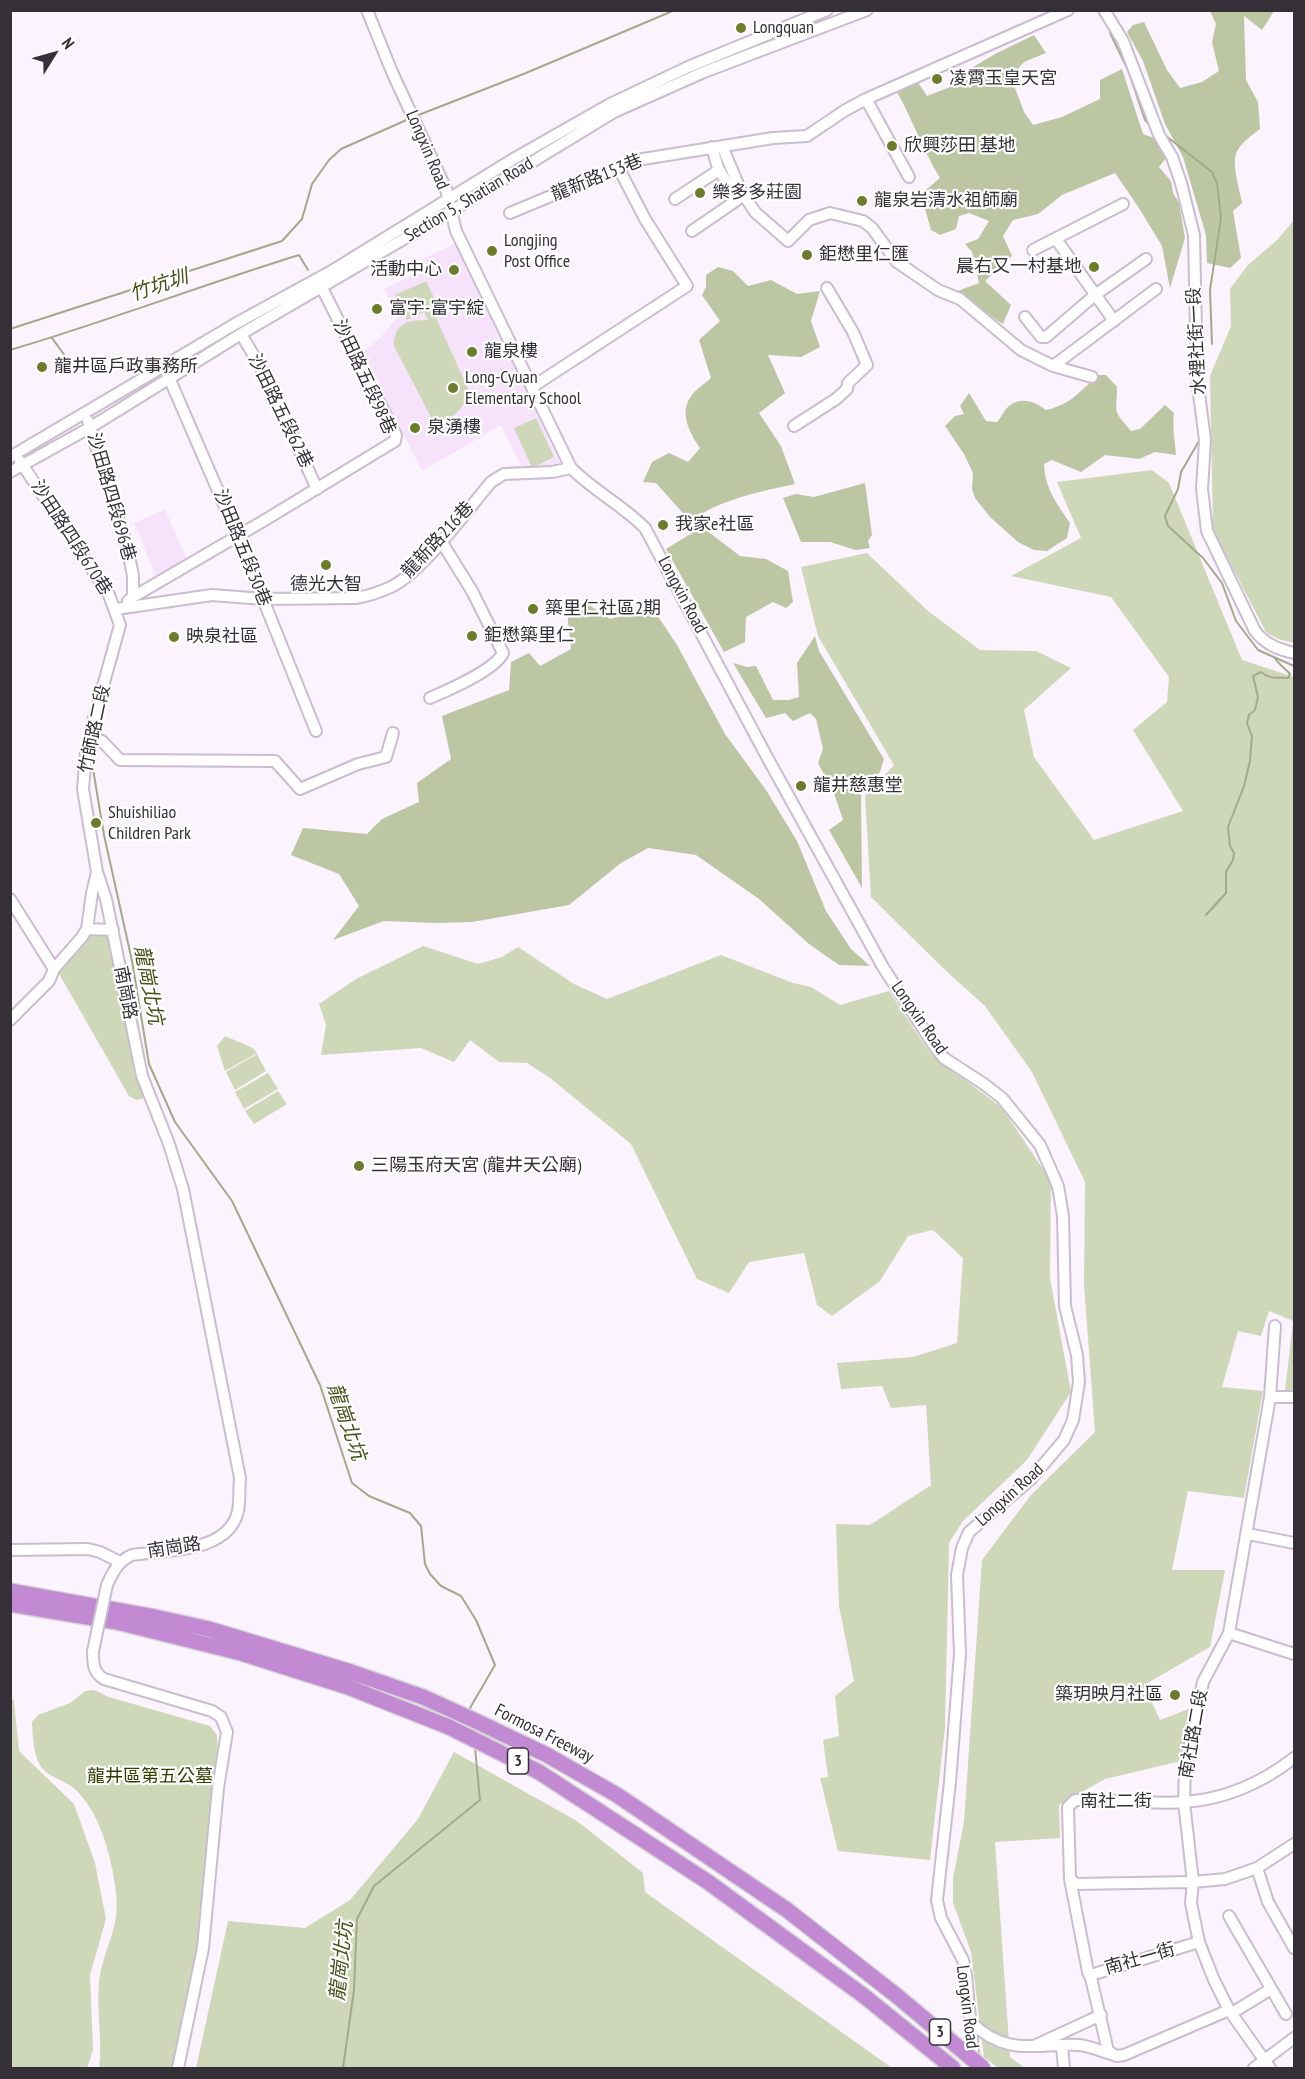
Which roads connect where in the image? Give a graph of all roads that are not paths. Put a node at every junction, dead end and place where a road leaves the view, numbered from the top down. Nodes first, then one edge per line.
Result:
1 (827, 10) edge
2 (867, 10) edge
3 (1068, 10) edge
4 (1104, 10) edge
5 (369, 11) edge
6 (788, 26) junction
7 (792, 40) junction
8 (866, 99) junction
9 (617, 106) junction
10 (717, 147) junction
11 (618, 167) junction
12 (719, 170) junction
13 (909, 177) dead end
14 (675, 199) dead end
15 (448, 200) junction
16 (1123, 204) dead end
17 (450, 212) junction
18 (510, 213) dead end
19 (692, 231) dead end
20 (1056, 239) junction
21 (1033, 250) dead end
22 (1146, 259) dead end
23 (319, 283) junction
24 (827, 288) dead end
25 (1156, 289) dead end
26 (1095, 296) junction
27 (1025, 317) dead end
28 (1114, 321) junction
29 (241, 334) junction
30 (1053, 366) junction
31 (164, 367) junction
32 (1092, 377) dead end
33 (170, 378) junction
34 (532, 387) junction
35 (85, 413) junction
36 (794, 426) dead end
37 (91, 427) junction
38 (44, 437) junction
39 (52, 449) junction
40 (13, 456) edge
41 (23, 465) junction
42 (572, 468) junction
43 (10, 472) edge
44 (317, 489) junction
45 (238, 537) junction
46 (441, 541) junction
47 (133, 597) junction
48 (263, 599) junction
49 (116, 609) junction
50 (120, 625) joint
51 (1294, 653) edge
52 (430, 698) dead end
53 (316, 731) dead end
54 (393, 733) dead end
55 (102, 741) dead end
56 (97, 872) junction
57 (10, 899) edge
58 (87, 929) junction
59 (113, 930) junction
60 (54, 969) junction
61 (10, 1020) edge
62 (1275, 1326) dead end
63 (1270, 1397) junction
64 (1294, 1397) edge
65 (1248, 1534) junction
66 (1294, 1543) edge
67 (10, 1550) edge
68 (120, 1562) junction
69 (10, 1591) edge
70 (10, 1604) edge
71 (1229, 1633) junction
72 (1294, 1654) edge
73 (1294, 1758) edge
74 (1184, 1802) junction
75 (1294, 1844) edge
76 (1257, 1868) junction
77 (1070, 1879) junction
78 (1193, 1882) junction
79 (1228, 1916) dead end
80 (1199, 1942) junction
81 (1294, 1948) edge
82 (1091, 1978) junction
83 (1271, 1989) junction
84 (1231, 2012) junction
85 (1286, 2014) dead end
86 (1101, 2015) junction
87 (972, 2023) junction
88 (1294, 2038) edge
89 (1062, 2046) junction
90 (1029, 2047) junction
91 (1111, 2054) junction
92 (1267, 2065) edge
93 (178, 2068) edge
94 (953, 2068) edge
95 (975, 2068) edge
96 (983, 2068) edge
97 (1064, 2068) edge
98 (1254, 2068) edge

1 - 6 street, Section 5, Shatian Road
2 - 7 street, Section 5, Shatian Road
3 - 8 street
4 - 51 street, 水裡社街一段
5 - 15 street, Longxin Road
6 - 7 street
6 - 9 street, Section 5, Shatian Road
7 - 9 street, Section 5, Shatian Road
8 - 10 street, 龍新路153巷
8 - 13 street
9 - 15 street, Section 5, Shatian Road
9 - 17 street, Section 5, Shatian Road
10 - 11 street, 龍新路153巷
10 - 12 street
10 - 30 street
11 - 18 street, 龍新路153巷
11 - 34 street
12 - 14 street
12 - 19 street
15 - 17 street, Longxin Road
15 - 23 street, Section 5, Shatian Road
16 - 20 street
17 - 23 street, Section 5, Shatian Road
17 - 34 street, Longxin Road
20 - 21 street
20 - 26 street
22 - 26 street
23 - 29 street, Section 5, Shatian Road
23 - 31 street, Section 5, Shatian Road
23 - 44 street, 沙田路五段98巷
24 - 36 street
25 - 28 street
26 - 27 street
26 - 28 street
28 - 30 street
29 - 33 street, Section 5, Shatian Road
29 - 44 street, 沙田路五段62巷
30 - 32 street
31 - 33 street, 沙田路五段30巷
31 - 35 street, Section 5, Shatian Road
33 - 37 street, Section 5, Shatian Road
33 - 45 street, 沙田路五段30巷
34 - 42 street, Longxin Road
35 - 37 street, 沙田路四段696巷
35 - 38 street, Section 5, Shatian Road
37 - 39 street, Section 5, Shatian Road
37 - 47 street, 沙田路四段696巷
38 - 39 street
38 - 40 street, Section 5, Shatian Road
39 - 41 street, Section 5, Shatian Road
40 - 41 street, 沙田路四段670巷
41 - 43 street, Section 5, Shatian Road
41 - 49 street, 沙田路四段670巷
42 - 46 street, 龍新路216巷
42 - 87 street, Longxin Road
44 - 45 street, 沙田路五段98巷
45 - 47 street, 沙田路五段98巷
45 - 48 street, 沙田路五段30巷
46 - 48 street, 龍新路216巷
46 - 52 street
47 - 49 street
48 - 49 street, 龍新路216巷
48 - 53 street, 沙田路五段30巷
49 - 50 street, 沙田路四段670巷
50 - 56 street, 竹師路二段
54 - 55 street, 竹師路二段
56 - 58 street, 竹師路二段
56 - 59 street, 南崗路
57 - 60 street
58 - 59 street
58 - 60 street
59 - 68 street, 南崗路
60 - 61 street
62 - 63 street, 南社路二段
63 - 64 street
63 - 65 street, 南社路二段
65 - 66 street
65 - 71 street, 南社路二段
67 - 68 street
68 - 93 street, bridge
69 - 96 highway, Formosa Freeway / 3, bridge
70 - 94 highway, Formosa Freeway / 3
71 - 72 street
71 - 74 street, 南社路二段
73 - 74 street
74 - 77 street, 南社二街
74 - 78 street, 南社路二段
75 - 76 street
76 - 78 street
76 - 81 street
77 - 78 street
77 - 82 street
78 - 80 street, 南社路二段
79 - 83 street
80 - 82 street, 南社一街
80 - 84 street, 南社路二段
82 - 86 street, 南社一街
83 - 84 street
83 - 85 street
84 - 91 street
84 - 92 street, 南社路二段
86 - 90 street
86 - 91 street, 南社一街
87 - 90 street
87 - 95 street, Longxin Road
88 - 92 street
89 - 90 street
89 - 91 street
89 - 97 street
92 - 98 street

